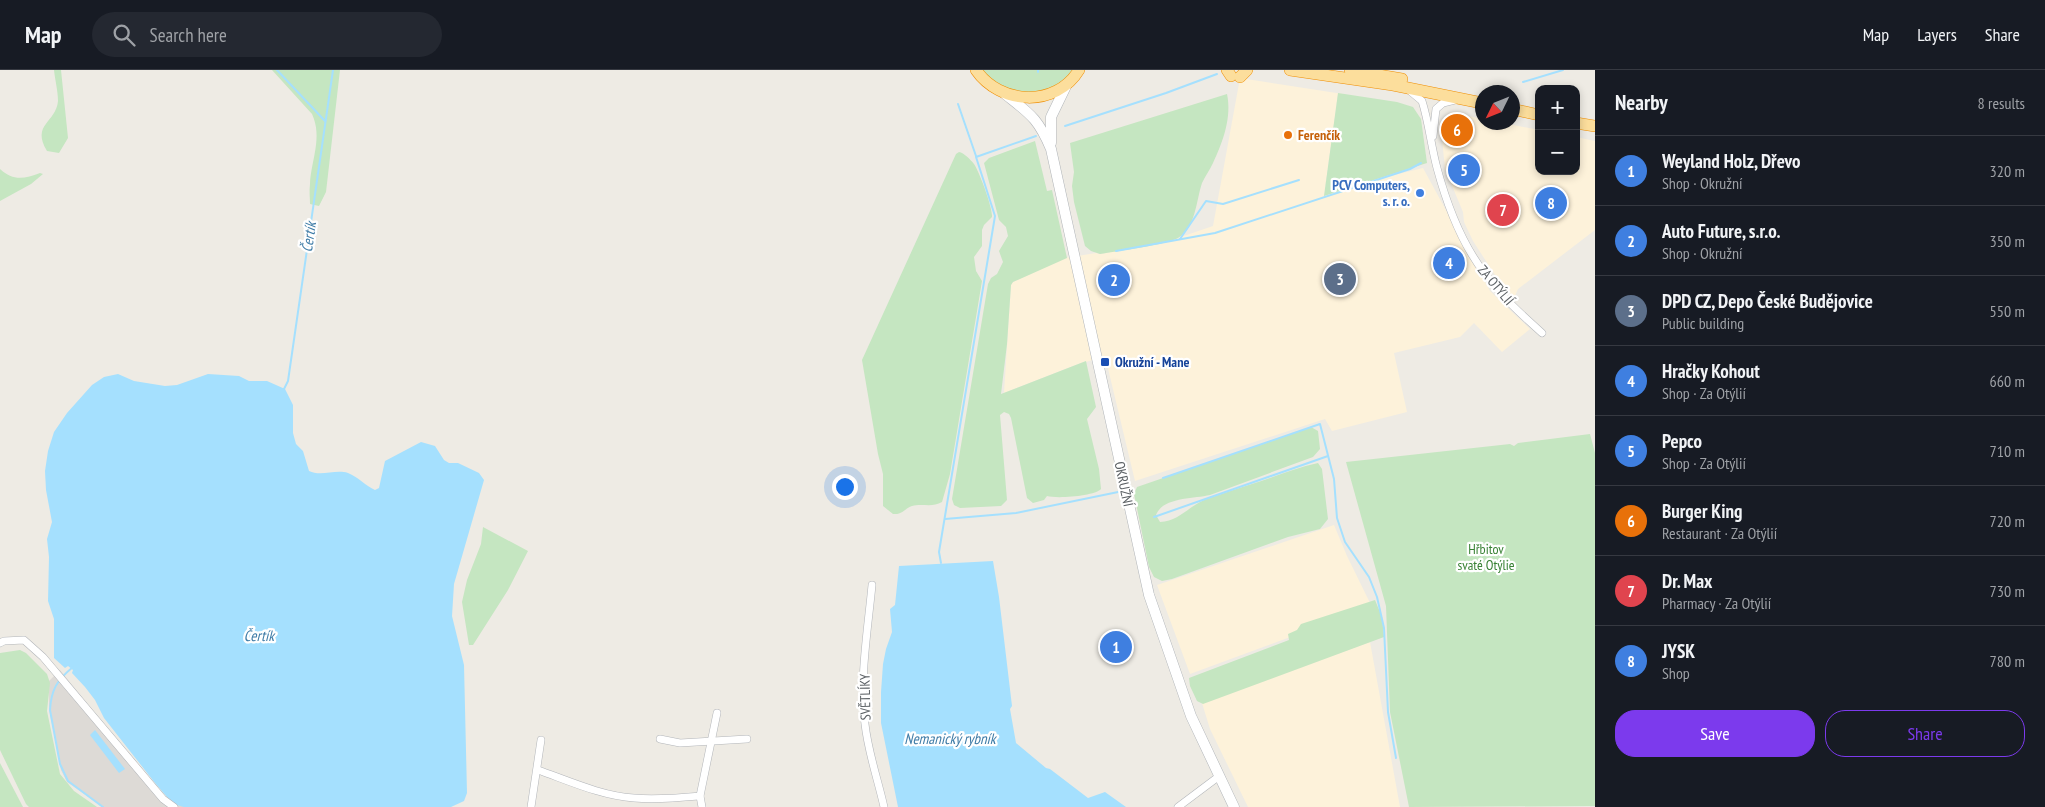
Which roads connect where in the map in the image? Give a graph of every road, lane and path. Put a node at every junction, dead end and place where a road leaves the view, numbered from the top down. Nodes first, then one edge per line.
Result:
1 (976, 70) edge
2 (1290, 70) edge
3 (1350, 70) edge
4 (1080, 71) edge
5 (1067, 84) junction
6 (1393, 85) junction
7 (1004, 93) junction
8 (1475, 93) edge
9 (1466, 99) junction
10 (1475, 101) edge
11 (1520, 103) edge
12 (1535, 106) edge
13 (1520, 111) edge
14 (1535, 114) edge
15 (1580, 116) edge
16 (1595, 119) edge
17 (1580, 124) edge
18 (1595, 126) edge
19 (1432, 144) junction
20 (1051, 149) junction
21 (1542, 333) dead end
22 (872, 585) dead end
23 (0, 643) edge
24 (717, 713) dead end
25 (660, 739) dead end
26 (747, 739) dead end
27 (540, 740) dead end
28 (711, 740) junction
29 (538, 770) junction
30 (1218, 777) junction
31 (700, 796) junction
32 (174, 807) edge
33 (531, 807) edge
34 (702, 807) edge
35 (884, 807) edge
36 (1178, 807) edge
37 (1234, 807) edge

1 - 7 highway
2 - 6 highway
3 - 8 highway
4 - 5 highway
5 - 7 highway
5 - 20 main road, OKRUŽNÍ
6 - 9 highway
6 - 19 street, ZA OTÝLIÍ
7 - 20 main road, OKRUŽNÍ
9 - 10 highway
9 - 19 street, ZA OTÝLIÍ
11 - 12 highway
13 - 14 highway
15 - 16 highway
17 - 18 highway
19 - 21 street, ZA OTÝLIÍ
20 - 30 main road, OKRUŽNÍ
22 - 35 street, SVĚTLÍKY
23 - 32 street
24 - 28 street
25 - 28 street
26 - 28 street
27 - 29 street
28 - 31 street
29 - 31 street
29 - 33 street
30 - 36 street
30 - 37 main road, OKRUŽNÍ
31 - 34 street

